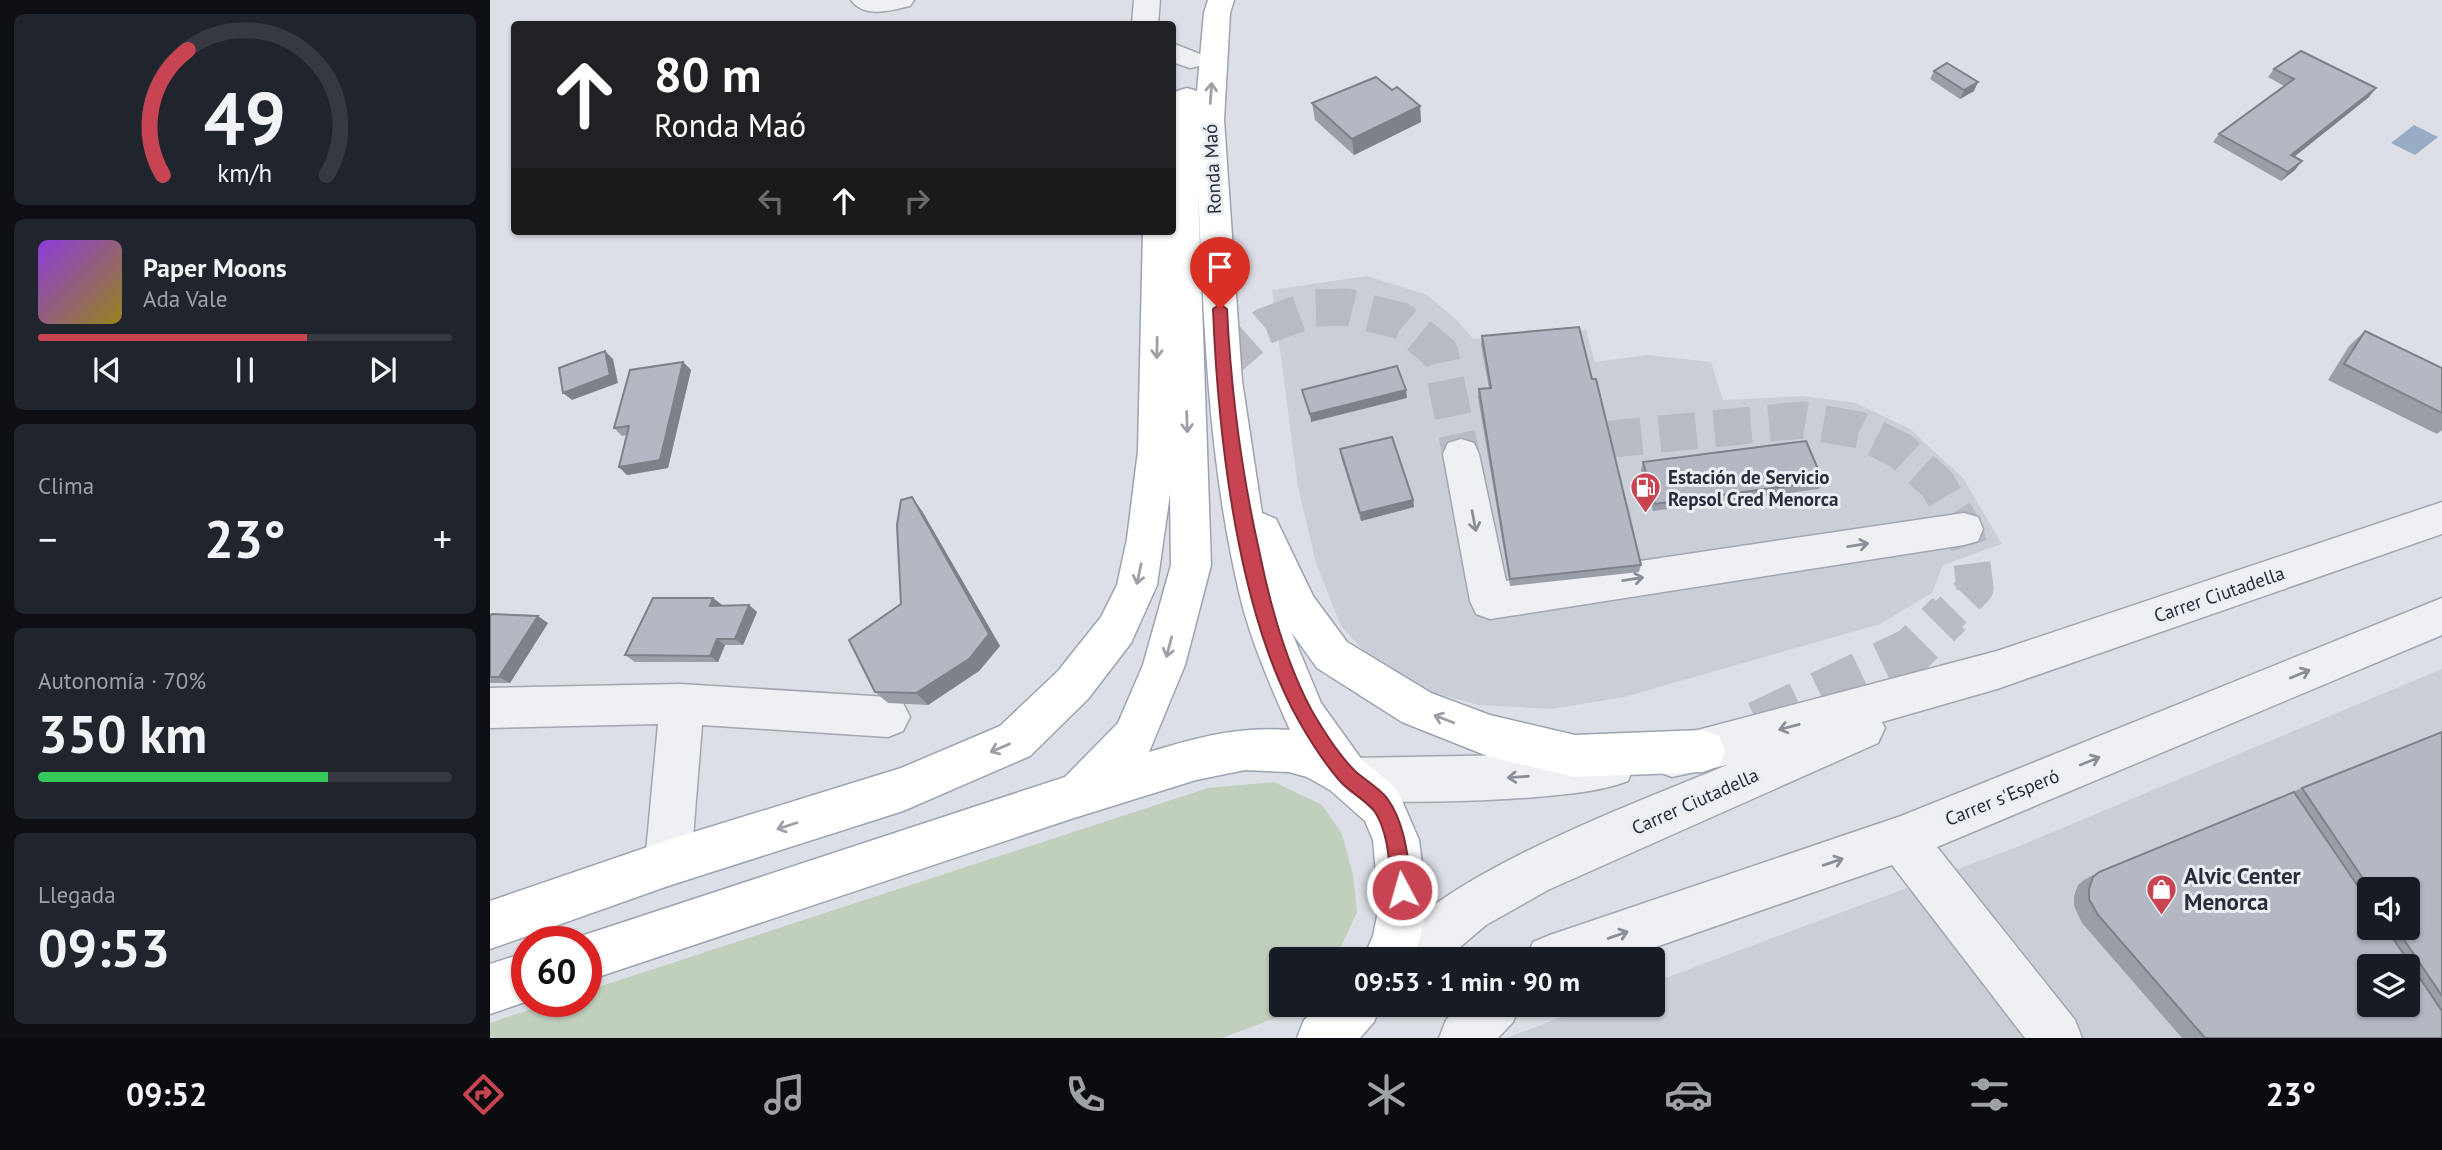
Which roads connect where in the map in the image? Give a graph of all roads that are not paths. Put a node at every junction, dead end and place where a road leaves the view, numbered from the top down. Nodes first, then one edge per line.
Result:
1 (864, 0) edge
2 (901, 0) edge
3 (1147, 0) edge
4 (1213, 0) edge
5 (1221, 0) edge
6 (1144, 21) edge
7 (1181, 56) edge
8 (1176, 90) edge
9 (1159, 235) edge
10 (1229, 427) junction
11 (1461, 454) dead end
12 (2442, 518) edge
13 (1964, 529) dead end
14 (2442, 616) edge
15 (1997, 670) junction
16 (680, 704) junction
17 (490, 708) edge
18 (888, 717) edge
19 (1703, 751) junction
20 (1350, 777) junction
21 (1074, 796) junction
22 (1901, 839) junction
23 (667, 863) junction
24 (490, 925) edge
25 (1392, 947) edge
26 (1422, 947) edge
27 (1584, 947) edge
28 (602, 952) edge
29 (511, 982) edge
30 (490, 989) edge
31 (1483, 1017) edge
32 (1464, 1038) edge
33 (2057, 1038) edge

1 - 2 street
3 - 6 street
4 - 7 main road
10 -> 5 main road, Ronda Maó
7 - 8 main road
7 -> 21 main road
9 -> 23 main road
19 -> 10 main road
10 - 20 main road
11 -> 13 street
12 - 15 street, Carrer Ciutadella
22 -> 14 street, Carrer s'Esperó
15 -> 19 street, Carrer Ciutadella
15 - 26 street, Carrer Ciutadella
16 - 17 street
16 - 18 street
16 - 23 street
19 -> 20 street, Carrer Ciutadella
20 - 21 main road
20 - 25 main road
21 - 28 main road
27 -> 22 street, Carrer s'Esperó
22 - 33 street
23 - 24 main road
29 - 30 main road
31 - 32 street

